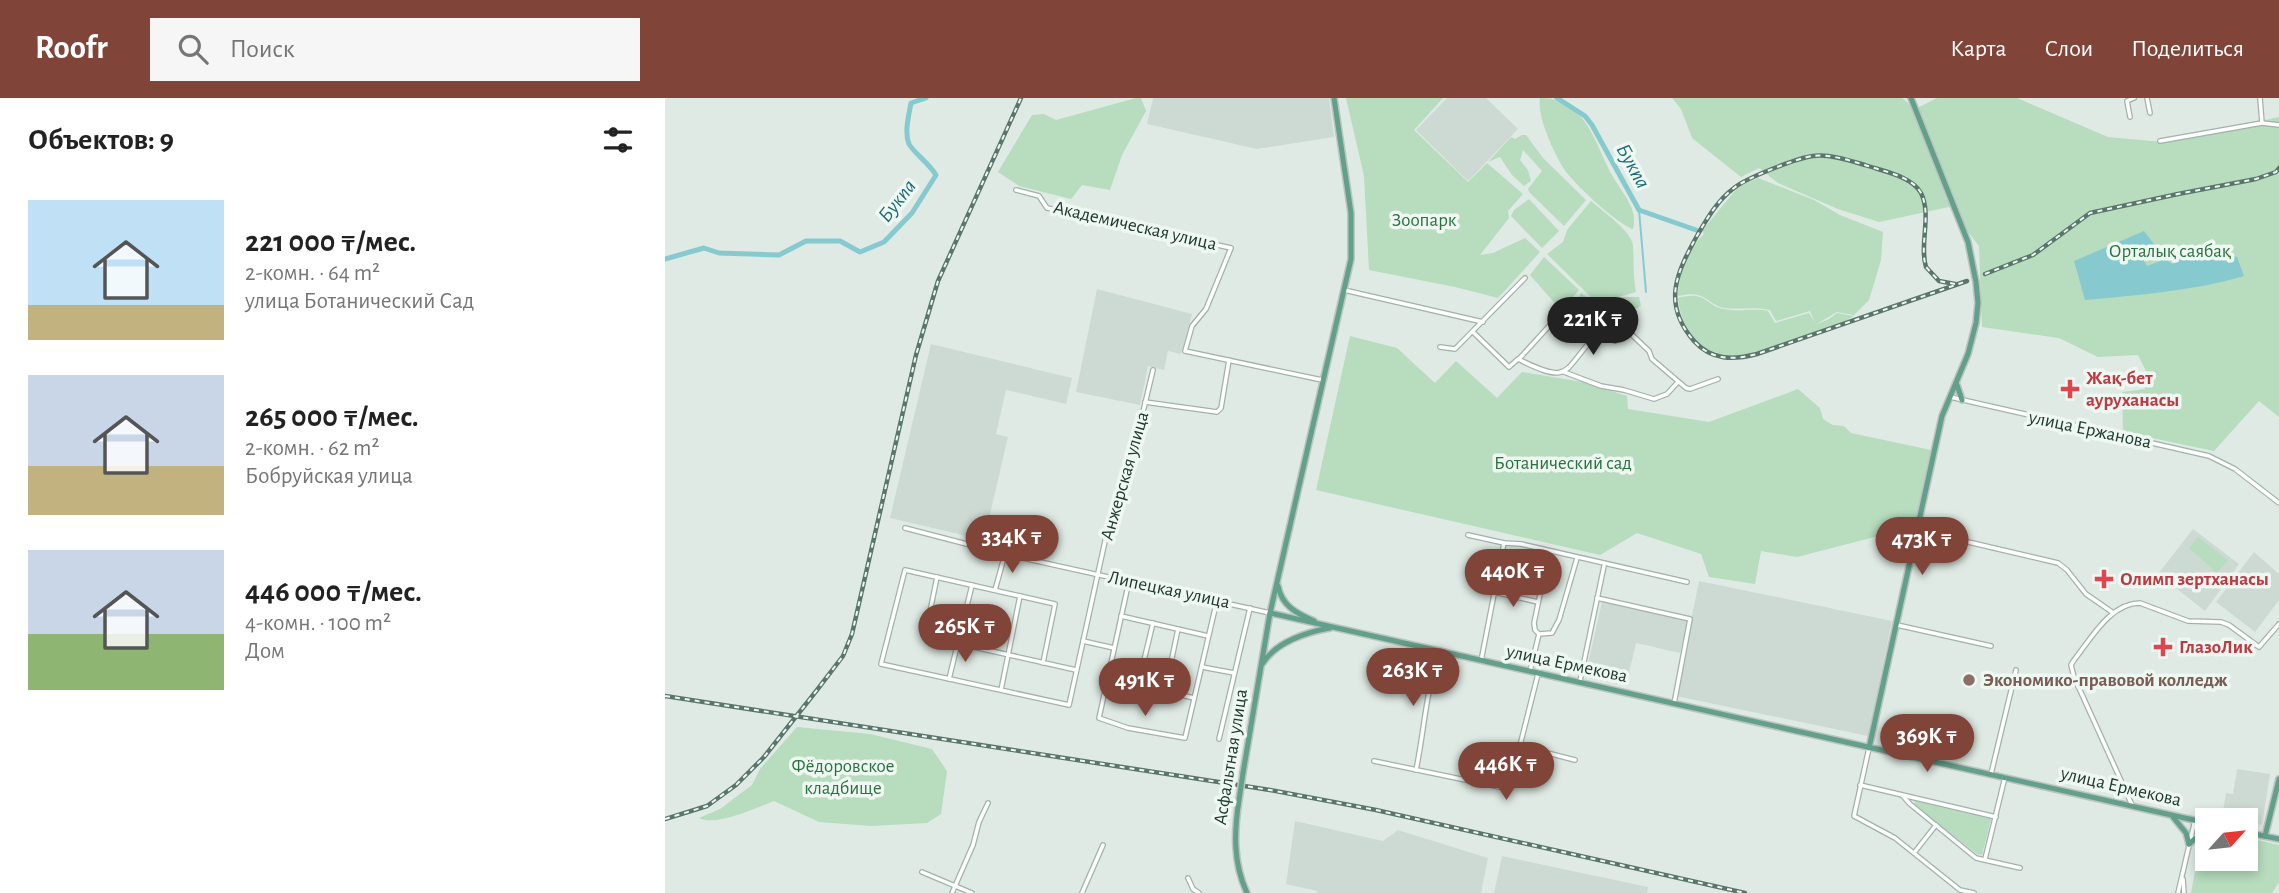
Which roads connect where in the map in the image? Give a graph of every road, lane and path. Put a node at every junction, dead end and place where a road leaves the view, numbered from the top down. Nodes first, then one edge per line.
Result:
1 (1334, 98) edge
2 (1910, 98) edge
3 (2134, 98) edge
4 (2147, 98) edge
5 (2260, 98) edge
6 (2150, 113) dead end
7 (2130, 117) dead end
8 (2262, 123) junction
9 (2279, 125) edge
10 (2160, 141) dead end
11 (1016, 191) dead end
12 (1525, 278) dead end
13 (1344, 290) junction
14 (1560, 314) dead end
15 (1483, 322) junction
16 (1473, 332) junction
17 (1440, 347) dead end
18 (1518, 359) junction
19 (1229, 360) junction
20 (1153, 370) dead end
21 (1565, 372) junction
22 (1718, 379) dead end
23 (1322, 380) junction
24 (1678, 382) junction
25 (1957, 384) junction
26 (1950, 397) junction
27 (1962, 400) junction
28 (1145, 402) junction
29 (2279, 503) edge
30 (905, 528) dead end
31 (1917, 530) junction
32 (1468, 535) dead end
33 (1504, 543) junction
34 (1549, 551) junction
35 (1006, 554) junction
36 (1577, 558) junction
37 (1604, 565) junction
38 (1099, 575) junction
39 (937, 577) junction
40 (1129, 581) junction
41 (1687, 582) dead end
42 (1277, 583) junction
43 (972, 585) junction
44 (995, 590) junction
45 (1494, 592) junction
46 (1020, 596) junction
47 (1597, 598) junction
48 (1217, 600) junction
49 (1538, 602) junction
50 (1249, 608) junction
51 (2113, 612) junction
52 (1270, 613) junction
53 (1121, 616) junction
54 (1153, 623) junction
55 (2279, 624) edge
56 (1897, 625) junction
57 (1334, 628) junction
58 (1178, 629) junction
59 (1539, 634) junction
60 (1209, 636) junction
61 (1083, 641) junction
62 (958, 643) junction
63 (1991, 646) dead end
64 (1114, 648) junction
65 (1441, 652) junction
66 (1007, 655) junction
67 (1481, 662) junction
68 (1043, 663) junction
69 (1262, 666) junction
70 (1202, 667) junction
71 (1076, 670) junction
72 (2016, 670) dead end
73 (1234, 673) junction
74 (1530, 673) junction
75 (1538, 674) junction
76 (1108, 678) junction
77 (949, 680) junction
78 (1580, 684) junction
79 (1138, 685) junction
80 (1002, 690) junction
81 (1164, 691) junction
82 (1195, 698) junction
83 (1674, 704) junction
84 (1219, 739) dead end
85 (1520, 746) junction
86 (1869, 748) junction
87 (1576, 760) dead end
88 (1374, 761) dead end
89 (1416, 770) junction
90 (1991, 774) junction
91 (2005, 777) junction
92 (2279, 779) edge
93 (1860, 785) junction
94 (1902, 795) junction
95 (988, 803) dead end
96 (2132, 805) junction
97 (2170, 815) junction
98 (1996, 817) junction
99 (2195, 820) joint
100 (1936, 825) junction
101 (2258, 835) edge
102 (2265, 836) junction
103 (2195, 838) edge
104 (2279, 839) edge
105 (2189, 844) junction
106 (1103, 845) dead end
107 (1914, 853) junction
108 (1985, 859) junction
109 (2020, 868) dead end
110 (922, 872) dead end
111 (2182, 874) junction
112 (1188, 878) dead end
113 (955, 886) junction
114 (952, 893) edge
115 (972, 893) edge
116 (1082, 893) edge
117 (1199, 893) edge
118 (1247, 893) edge
119 (1973, 893) edge
120 (2178, 893) edge
121 (2184, 893) edge

1 - 13 main road
2 - 25 main road
3 - 7 street
4 - 6 street
5 - 8 street
8 - 9 street
8 - 10 street
11 - 19 street, Академическая улица
12 - 15 street
13 - 15 street
13 - 23 main road
14 - 18 street
15 - 16 street
16 - 17 street
16 - 18 street
18 - 21 street
19 - 23 street
19 - 28 street
20 - 28 street, Анжерская улица
21 - 24 street
21 - 24 street
22 - 24 street
23 - 42 main road
25 - 26 main road
25 - 27 main road
26 - 27 street, улица Ержанова
26 - 31 main road
27 - 29 street, улица Ержанова
28 - 38 street, Анжерская улица
30 - 35 street, Липецкая улица
31 - 51 street
31 - 56 main road
32 - 33 street
33 - 34 street
33 - 45 street
34 - 36 street
34 - 49 street
35 - 38 street, Липецкая улица
35 - 44 street
36 - 37 street
36 - 59 street
37 - 41 street
37 - 47 street
38 - 40 street, Липецкая улица
38 - 61 street, Анжерская улица
39 - 43 street
39 - 62 street
39 - 77 street
40 - 48 street, Липецкая улица
40 - 53 street
42 - 52 main road
42 - 57 main road
43 - 44 street
43 - 62 street
44 - 46 street
45 - 49 street
45 - 67 street
46 - 66 street
46 - 68 street
47 - 78 street
47 - 83 street
48 - 50 street, Липецкая улица
48 - 60 street
49 - 59 street
50 - 52 street, Липецкая улица
50 - 73 street
51 - 55 street
51 - 96 street
52 - 57 main road, улица Ермекова
52 - 69 main road, Асфальтная улица
53 - 54 street
53 - 64 street
54 - 58 street
54 - 79 street
56 - 63 street
56 - 86 main road
57 - 65 main road, улица Ермекова
57 - 69 main road
58 - 60 street
58 - 81 street
59 - 74 street
60 - 70 street
61 - 64 street
61 - 71 street, Анжерская улица
62 - 66 street
62 - 77 street
64 - 76 street
65 - 67 main road, улица Ермекова
65 - 89 street
66 - 68 street
66 - 80 street
67 - 74 main road, улица Ермекова
68 - 71 street
69 - 118 main road, Асфальтная улица, bridge
70 - 73 street
70 - 82 street
71 - 80 street, Анжерская улица
72 - 90 street
73 - 84 street
74 - 75 main road, улица Ермекова
75 - 78 main road, улица Ермекова
75 - 85 street
76 - 79 street
76 - 82 street
77 - 80 street
78 - 83 main road, улица Ермекова
79 - 81 street
81 - 82 street
83 - 86 main road, улица Ермекова
85 - 87 street
85 - 89 street
86 - 90 main road, улица Ермекова
86 - 93 street
88 - 89 street
90 - 91 main road, улица Ермекова
91 - 96 main road, улица Ермекова
91 - 98 street
92 - 102 main road
93 - 94 street
93 - 107 street
94 - 98 street
94 - 100 street
95 - 113 street
96 - 97 main road, улица Ермекова
97 - 99 main road, улица Ермекова
97 - 105 main road
98 - 108 street
99 - 105 street
100 - 107 street
100 - 108 street
101 - 102 main road
102 - 104 main road
103 - 105 main road
105 - 111 street
106 - 116 street
107 - 119 street
108 - 109 street
110 - 113 street
111 - 120 street
111 - 121 street
112 - 117 street
113 - 114 street
113 - 115 street

